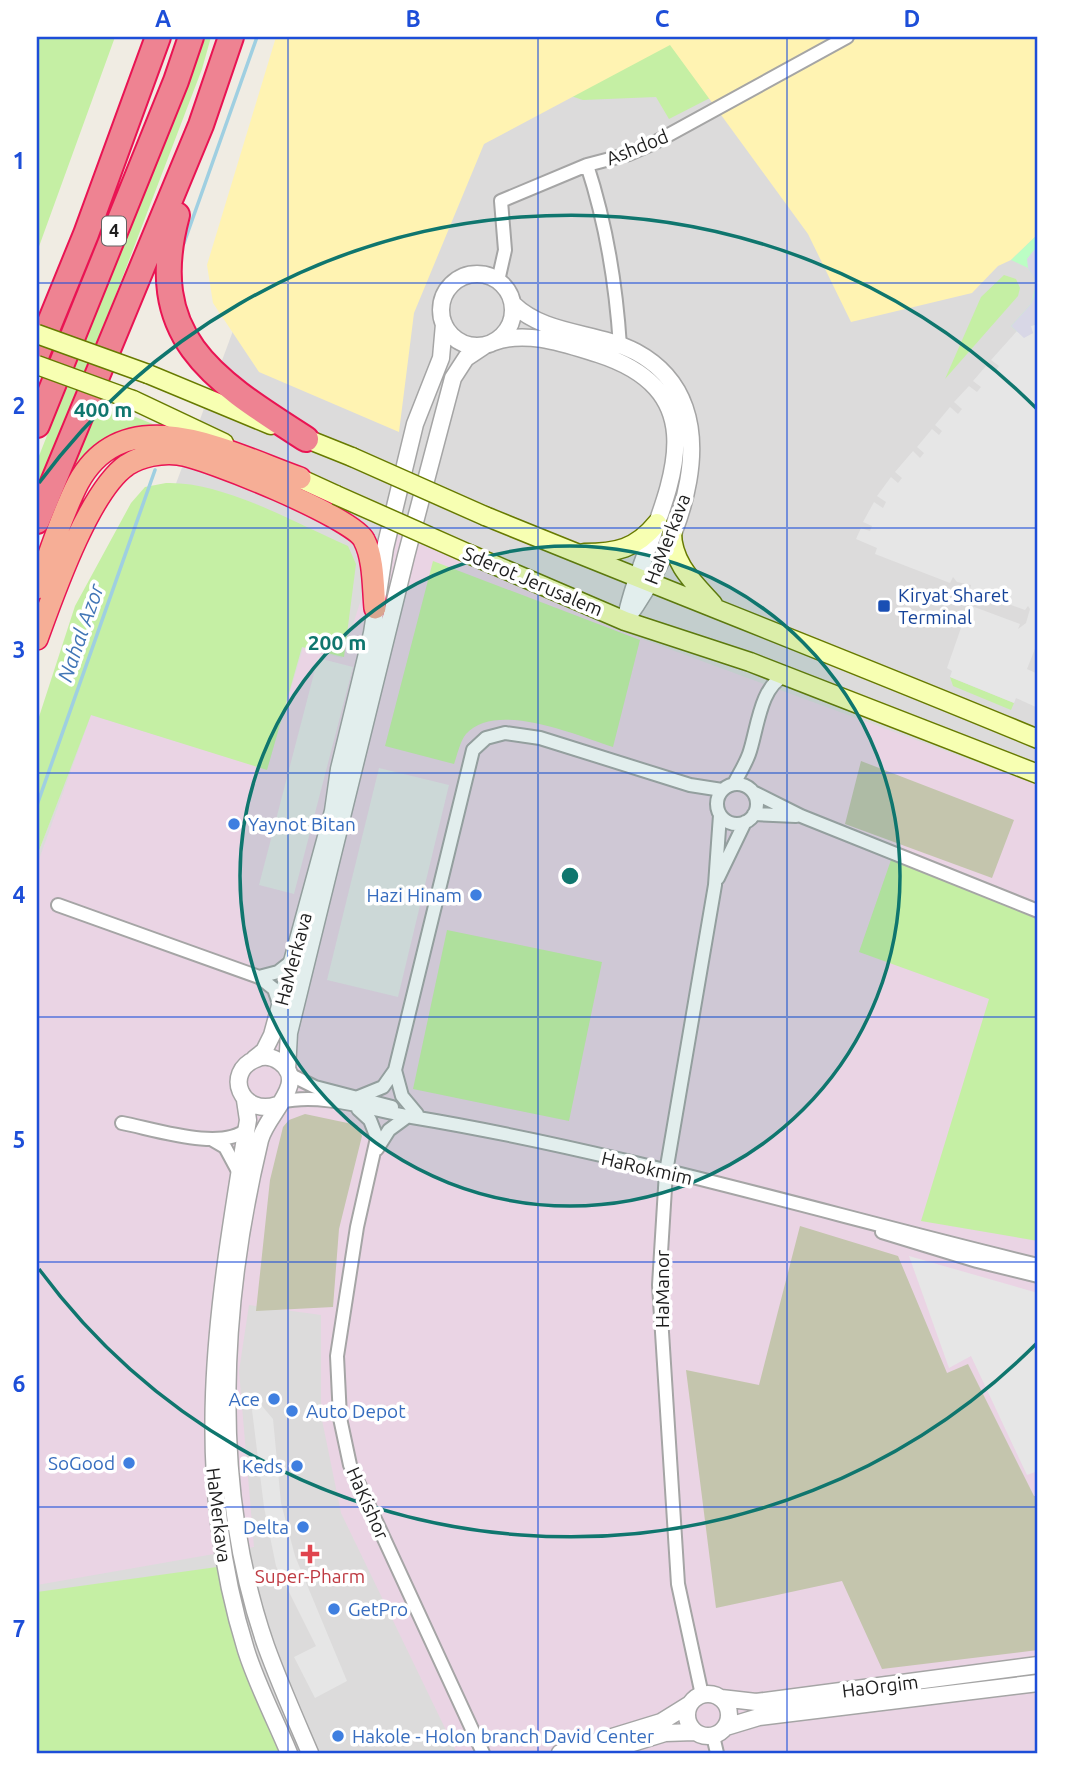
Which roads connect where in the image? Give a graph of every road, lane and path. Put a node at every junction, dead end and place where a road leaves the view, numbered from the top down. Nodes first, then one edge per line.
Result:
1 (158, 37) edge
2 (191, 37) edge
3 (231, 37) edge
4 (847, 37) edge
5 (201, 125) junction
6 (587, 164) junction
7 (498, 281) junction
8 (513, 304) junction
9 (444, 324) junction
10 (37, 334) edge
11 (489, 344) junction
12 (620, 345) junction
13 (37, 354) edge
14 (37, 365) edge
15 (37, 425) edge
16 (306, 439) junction
17 (300, 478) junction
18 (37, 521) edge
19 (665, 526) junction
20 (576, 553) junction
21 (643, 581) junction
22 (37, 587) edge
23 (716, 607) junction
24 (375, 608) junction
25 (625, 621) junction
26 (37, 639) edge
27 (750, 662) junction
28 (785, 676) junction
29 (768, 692) junction
30 (1038, 739) edge
31 (748, 757) junction
32 (1034, 772) edge
33 (751, 790) junction
34 (723, 798) junction
35 (801, 816) junction
36 (749, 818) junction
37 (715, 885) junction
38 (58, 905) dead end
39 (1038, 911) edge
40 (292, 961) junction
41 (259, 976) junction
42 (280, 1006) junction
43 (254, 1059) junction
44 (395, 1070) junction
45 (288, 1072) junction
46 (245, 1100) junction
47 (356, 1103) junction
48 (279, 1104) junction
49 (412, 1115) junction
50 (122, 1123) dead end
51 (247, 1129) junction
52 (212, 1140) junction
53 (375, 1152) junction
54 (666, 1172) junction
55 (239, 1173) junction
56 (842, 1216) junction
57 (1038, 1265) edge
58 (1038, 1276) edge
59 (1038, 1665) edge
60 (1038, 1682) edge
61 (721, 1698) junction
62 (696, 1699) junction
63 (694, 1732) junction
64 (720, 1732) junction
65 (289, 1753) edge
66 (310, 1753) edge
67 (483, 1753) edge
68 (560, 1753) edge
69 (600, 1753) edge
70 (718, 1753) edge

1 - 13 highway, 4
2 - 15 highway, 4
3 - 5 highway
4 - 6 street, Ashdod
5 - 16 highway
5 - 18 highway
6 - 7 street
6 - 12 street, Ashdod
7 - 8 street
7 - 9 street
8 - 11 street
8 - 12 street, HaMerkava
9 - 11 street
9 - 24 street, HaMerkava
10 - 16 main road, bridge
11 - 19 street, HaMerkava
11 - 45 street, HaMerkava
12 - 19 street, HaMerkava
14 - 17 main road, Sderot Jerusalem, bridge
16 - 20 main road, bridge
17 - 22 highway
17 - 25 main road, Sderot Jerusalem, bridge
19 - 20 main road
19 - 21 street, HaMerkava
19 - 23 main road
20 - 21 main road
21 - 23 main road
21 - 25 street, HaMerkava
23 - 30 main road
24 - 26 highway
24 - 40 street, HaMerkava
25 - 27 main road, Sderot Jerusalem
27 - 28 main road, Sderot Jerusalem
27 - 29 street
28 - 29 street, HaManor
28 - 32 main road, Sderot Jerusalem
29 - 31 street, HaManor
31 - 33 street, HaManor
31 - 34 street, HaManor
33 - 34 street
33 - 35 street
33 - 36 street, HaManor
34 - 36 street
34 - 37 street, HaManor
34 - 44 street
35 - 36 street
35 - 39 street
36 - 37 street, HaManor
37 - 54 street, HaManor
38 - 41 street
40 - 41 street
40 - 42 street, HaMerkava
41 - 42 street
42 - 43 street, HaMerkava
43 - 45 street
43 - 46 street
44 - 47 street
44 - 49 street
45 - 47 street, HaRokmim
45 - 48 street
46 - 48 street
46 - 51 street, HaMerkava
47 - 48 street, HaRokmim
47 - 49 street, HaRokmim
47 - 53 street, HaKishor
48 - 66 street, HaMerkava
49 - 53 street, HaKishor
49 - 54 street, HaRokmim
50 - 52 street
51 - 52 street
51 - 55 street, HaMerkava
52 - 55 street
53 - 67 street, HaKishor
54 - 56 street, HaRokmim
54 - 62 street, HaManor
55 - 65 street, HaMerkava
56 - 57 street, HaRokmim
56 - 58 street, HaRokmim
59 - 61 street, HaOrgim
60 - 64 street, HaOrgim
61 - 62 street
61 - 64 street
62 - 63 street
62 - 68 street
63 - 64 street
63 - 69 street
64 - 70 street

